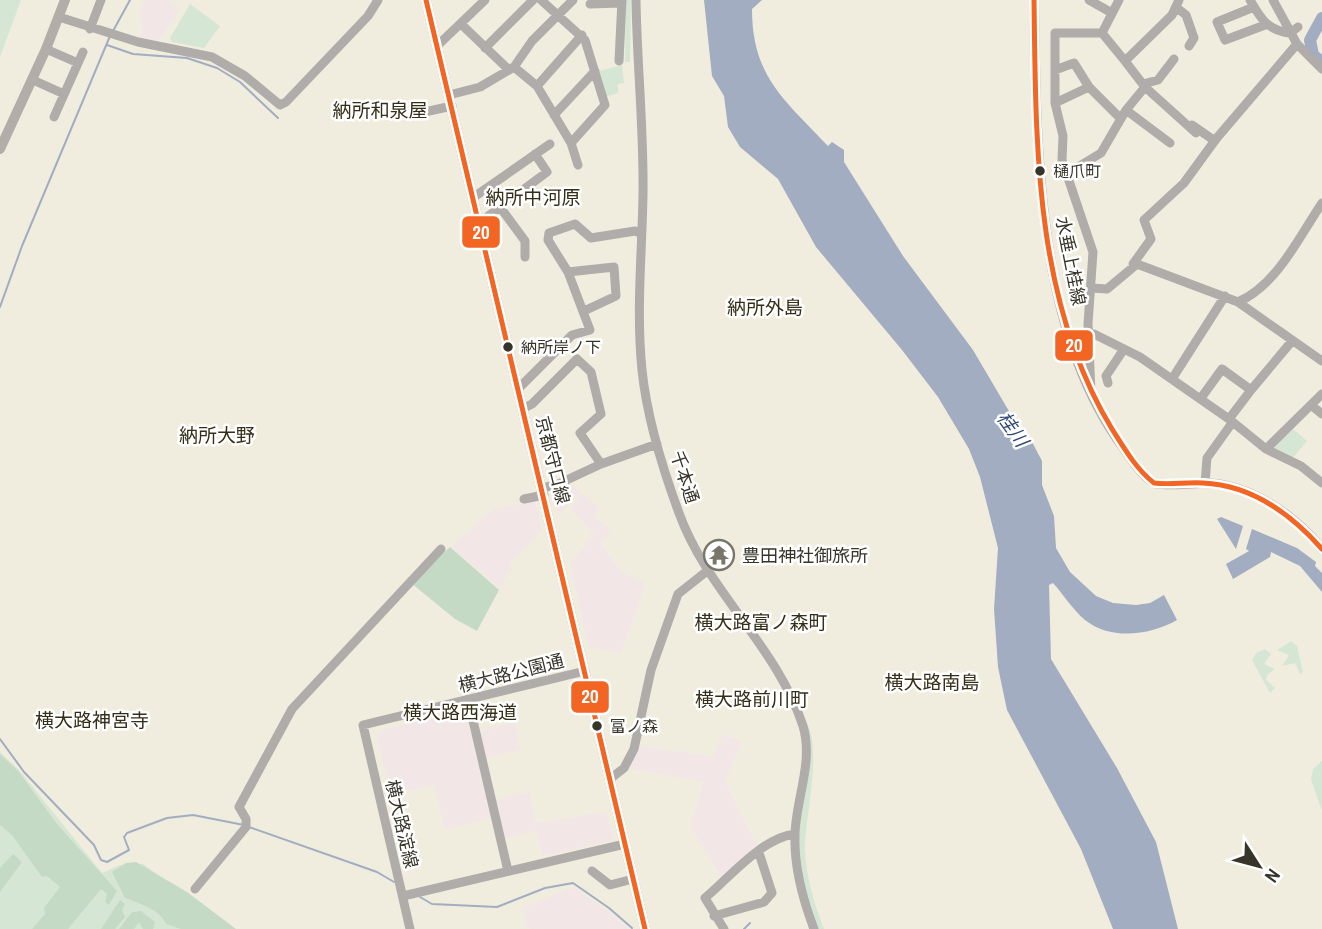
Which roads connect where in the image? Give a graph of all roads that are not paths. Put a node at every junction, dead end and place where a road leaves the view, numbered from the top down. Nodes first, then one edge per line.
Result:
1 (65, 0) edge
2 (101, 0) edge
3 (378, 0) edge
4 (426, 0) edge
5 (485, 0) edge
6 (533, 0) edge
7 (541, 0) edge
8 (573, 0) edge
9 (636, 0) edge
10 (1034, 0) edge
11 (1089, 0) edge
12 (1119, 0) edge
13 (1273, 0) edge
14 (621, 2) edge
15 (1252, 3) edge
16 (590, 4) dead end
17 (1178, 4) edge
18 (1112, 13) junction
19 (556, 16) junction
20 (59, 18) junction
21 (461, 24) junction
22 (1265, 24) junction
23 (90, 29) junction
24 (1294, 30) junction
25 (1102, 33) junction
26 (582, 35) junction
27 (1297, 44) junction
28 (437, 46) junction
29 (1189, 46) dead end
30 (485, 48) junction
31 (46, 49) junction
32 (83, 52) dead end
33 (1174, 59) dead end
34 (620, 61) dead end
35 (1125, 61) junction
36 (78, 63) junction
37 (512, 68) junction
38 (1322, 69) edge
39 (1055, 70) junction
40 (595, 71) junction
41 (33, 80) junction
42 (1144, 85) junction
43 (537, 86) junction
44 (1089, 87) junction
45 (64, 94) junction
46 (450, 101) junction
47 (1055, 103) junction
48 (1168, 109) junction
49 (420, 113) dead end
50 (1123, 114) junction
51 (554, 115) junction
52 (54, 117) dead end
53 (1196, 133) dead end
54 (1215, 141) junction
55 (571, 143) junction
56 (1170, 143) dead end
57 (550, 144) dead end
58 (0, 149) edge
59 (535, 154) junction
60 (579, 165) dead end
61 (1068, 173) junction
62 (474, 197) junction
63 (1322, 203) edge
64 (500, 207) junction
65 (479, 223) junction
66 (640, 233) junction
67 (525, 257) dead end
68 (1133, 264) junction
69 (568, 272) junction
70 (1092, 288) junction
71 (1225, 296) junction
72 (1238, 302) junction
73 (584, 311) junction
74 (1088, 335) junction
75 (1292, 341) junction
76 (1124, 349) junction
77 (1322, 361) edge
78 (1172, 379) junction
79 (1108, 383) dead end
80 (518, 388) junction
81 (1251, 390) junction
82 (1322, 394) edge
83 (1091, 395) junction
84 (1201, 398) junction
85 (1311, 405) junction
86 (522, 409) junction
87 (1322, 414) edge
88 (1231, 421) junction
89 (657, 444) junction
90 (1265, 449) junction
91 (601, 464) junction
92 (1205, 483) junction
93 (1322, 483) edge
94 (542, 492) junction
95 (524, 499) dead end
96 (442, 549) dead end
97 (1322, 550) edge
98 (707, 571) junction
99 (585, 671) junction
100 (468, 699) junction
101 (363, 725) joint
102 (610, 779) junction
103 (794, 834) junction
104 (625, 844) junction
105 (759, 853) junction
106 (508, 871) junction
107 (592, 871) dead end
108 (633, 879) junction
109 (195, 889) dead end
110 (403, 896) junction
111 (715, 916) junction
112 (410, 929) edge
113 (645, 929) edge
114 (724, 929) edge
115 (814, 929) edge

1 - 20 main road
2 - 23 street
3 - 23 street
4 - 28 main road, 京都守口線
5 - 21 street
6 - 30 street
7 - 19 street
8 - 19 street
9 - 66 street, 千本通
10 - 83 main road, 水垂上桂線
11 - 18 street
12 - 18 street
13 - 24 street
14 - 16 street
14 - 34 street
15 - 22 street
15 - 22 street
17 - 29 street
17 - 35 street
18 - 25 street
19 - 26 street
19 - 37 street
20 - 23 street
20 - 31 main road
21 - 28 street
21 - 30 street
22 - 24 street
24 - 27 street
25 - 35 street
25 - 39 street
26 - 40 street
26 - 43 street
27 - 38 street
27 - 54 street
28 - 46 main road, 京都守口線
30 - 37 street
31 - 36 street
31 - 41 main road
32 - 36 street
33 - 42 street
35 - 42 street
36 - 45 street
37 - 43 street
37 - 46 street
39 - 44 street
39 - 47 street
40 - 51 street
40 - 55 street
41 - 45 street
41 - 58 main road
42 - 48 street
42 - 50 street
43 - 51 street
44 - 47 street
44 - 50 street
45 - 52 street
46 - 49 street
46 - 62 main road, 京都守口線
47 - 61 street
48 - 53 street
48 - 54 street
50 - 56 street
50 - 61 street
51 - 55 street
54 - 68 street
55 - 60 street
57 - 59 street
59 - 62 street
59 - 64 street
61 - 70 street
62 - 65 main road, 京都守口線
63 - 72 street
64 - 65 street
64 - 67 street
65 - 80 main road, 京都守口線
66 - 69 street
66 - 89 street, 千本通
68 - 70 street
68 - 71 street
69 - 73 street
69 - 73 street
70 - 74 street
71 - 72 street
71 - 78 street
72 - 75 street
73 - 80 street
74 - 76 street
74 - 83 street
75 - 77 street
75 - 81 street
76 - 78 street
76 - 79 street
78 - 84 street
80 - 86 main road, 京都守口線
81 - 84 street
81 - 88 street
82 - 85 street
83 - 92 main road, 水垂上桂線
84 - 88 street
85 - 87 street
85 - 90 street
86 - 91 street
86 - 94 main road, 京都守口線
88 - 90 street
88 - 92 street
89 - 91 street
89 - 98 street, 千本通
90 - 93 street
91 - 94 street
92 - 97 main road, 水垂上桂線
94 - 95 street
94 - 99 main road, 京都守口線
96 - 109 street
98 - 102 street
98 - 103 street, 千本通
99 - 100 street, 横大路公園通
99 - 102 main road, 京都守口線
100 - 101 street, 横大路公園通
100 - 106 street
101 - 110 street, 横大路淀線
102 - 104 main road, 京都守口線
103 - 105 street
103 - 115 street, 千本通
104 - 106 street
104 - 108 main road, 京都守口線
105 - 111 street
105 - 111 street
106 - 110 street
107 - 108 street
108 - 113 main road, 京都守口線
110 - 112 street, 横大路淀線
111 - 114 street

